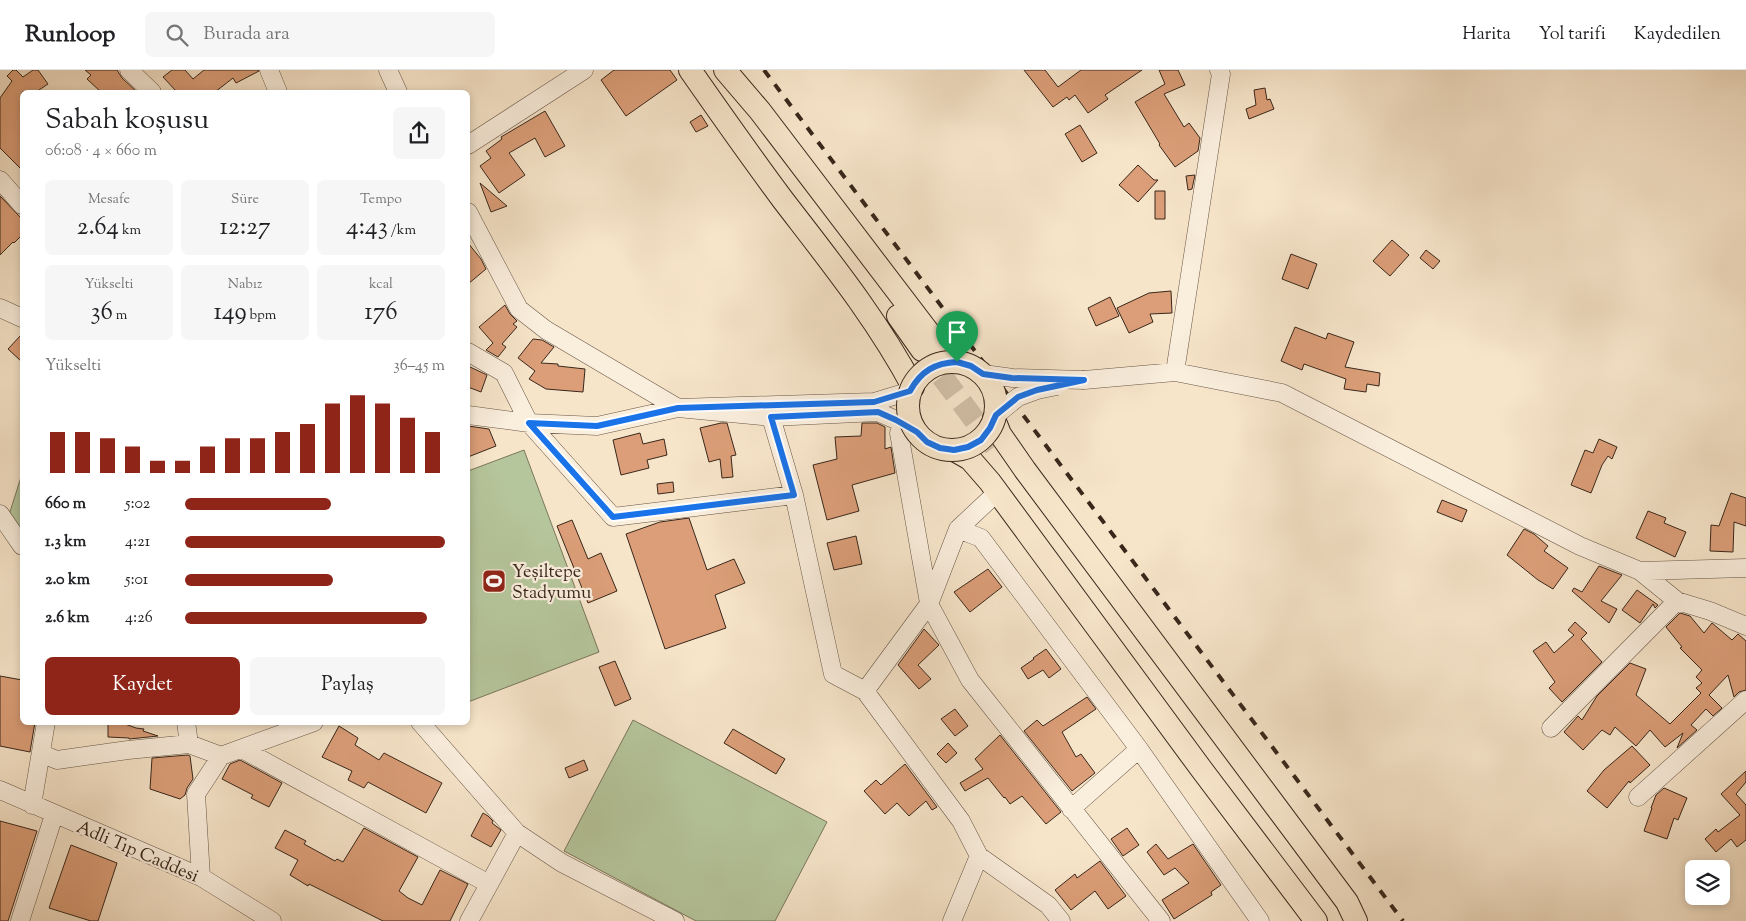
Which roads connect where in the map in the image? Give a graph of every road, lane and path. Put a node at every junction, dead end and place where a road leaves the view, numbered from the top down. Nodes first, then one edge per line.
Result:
1 (129, 70) edge
2 (269, 70) edge
3 (388, 70) edge
4 (584, 70) edge
5 (690, 70) edge
6 (697, 70) edge
7 (719, 70) edge
8 (725, 70) edge
9 (1219, 70) edge
10 (150, 90) edge
11 (276, 90) edge
12 (397, 90) edge
13 (470, 144) edge
14 (0, 180) edge
15 (20, 203) edge
16 (470, 216) edge
17 (0, 308) edge
18 (20, 317) edge
19 (470, 353) edge
20 (957, 362) junction
21 (1175, 372) junction
22 (983, 374) junction
23 (1084, 380) junction
24 (912, 389) junction
25 (678, 408) junction
26 (801, 410) junction
27 (470, 414) edge
28 (771, 417) junction
29 (995, 417) junction
30 (529, 423) junction
31 (908, 433) junction
32 (954, 450) junction
33 (990, 491) junction
34 (794, 495) junction
35 (1, 517) edge
36 (958, 529) junction
37 (20, 543) edge
38 (1746, 568) edge
39 (1640, 571) junction
40 (1677, 601) junction
41 (929, 604) junction
42 (1746, 626) edge
43 (865, 691) junction
44 (1746, 700) edge
45 (46, 725) edge
46 (186, 725) edge
47 (306, 725) edge
48 (423, 725) edge
49 (1551, 728) dead end
50 (189, 744) junction
51 (242, 749) junction
52 (1139, 749) junction
53 (42, 754) junction
54 (221, 756) junction
55 (0, 790) edge
56 (1638, 797) dead end
57 (32, 805) junction
58 (1071, 809) junction
59 (54, 815) junction
60 (517, 833) junction
61 (979, 856) junction
62 (201, 877) junction
63 (489, 884) junction
64 (20, 921) edge
65 (272, 921) edge
66 (469, 921) edge
67 (674, 921) edge
68 (952, 921) edge
69 (1061, 921) edge
70 (1160, 921) edge
71 (1260, 921) edge
72 (1316, 921) edge
73 (1331, 921) edge
74 (1346, 921) edge
75 (1356, 921) edge

1 - 10 street
2 - 11 street
3 - 12 street
4 - 13 street
5 - 24 main road
6 - 7 main road
8 - 20 main road
9 - 21 street
14 - 15 street
16 - 25 street
17 - 18 street
19 - 30 street
20 - 22 main road, bridge
20 - 24 main road, bridge
21 - 23 street
21 - 39 street
22 - 23 street, bridge
22 - 29 main road, bridge
23 - 29 street, bridge
24 - 26 street
24 - 31 main road, bridge
25 - 26 street
25 - 28 street
25 - 30 street
26 - 28 street
26 - 31 street
27 - 30 street
28 - 34 street
29 - 32 main road, bridge
29 - 75 main road
30 - 34 street
31 - 32 main road, bridge
31 - 41 street
32 - 33 main road
33 - 36 street
33 - 72 main road
34 - 43 street
35 - 37 street
36 - 41 street
36 - 52 street
38 - 39 street
39 - 40 street
40 - 42 street
40 - 49 street
41 - 43 street
41 - 58 street
43 - 61 street
44 - 56 street
45 - 53 street
46 - 50 street
47 - 51 street
48 - 60 street
50 - 53 street
50 - 54 street
51 - 54 street
51 - 63 street
52 - 58 street
52 - 71 street
53 - 57 street
54 - 62 street
55 - 57 street, Adli Tıp Caddesi
57 - 59 street, Adli Tıp Caddesi
58 - 70 street
59 - 62 street, Adli Tıp Caddesi
59 - 64 street
60 - 63 street
60 - 67 street
61 - 68 street
61 - 69 street
62 - 65 street, Adli Tıp Caddesi
63 - 66 street
73 - 74 main road

